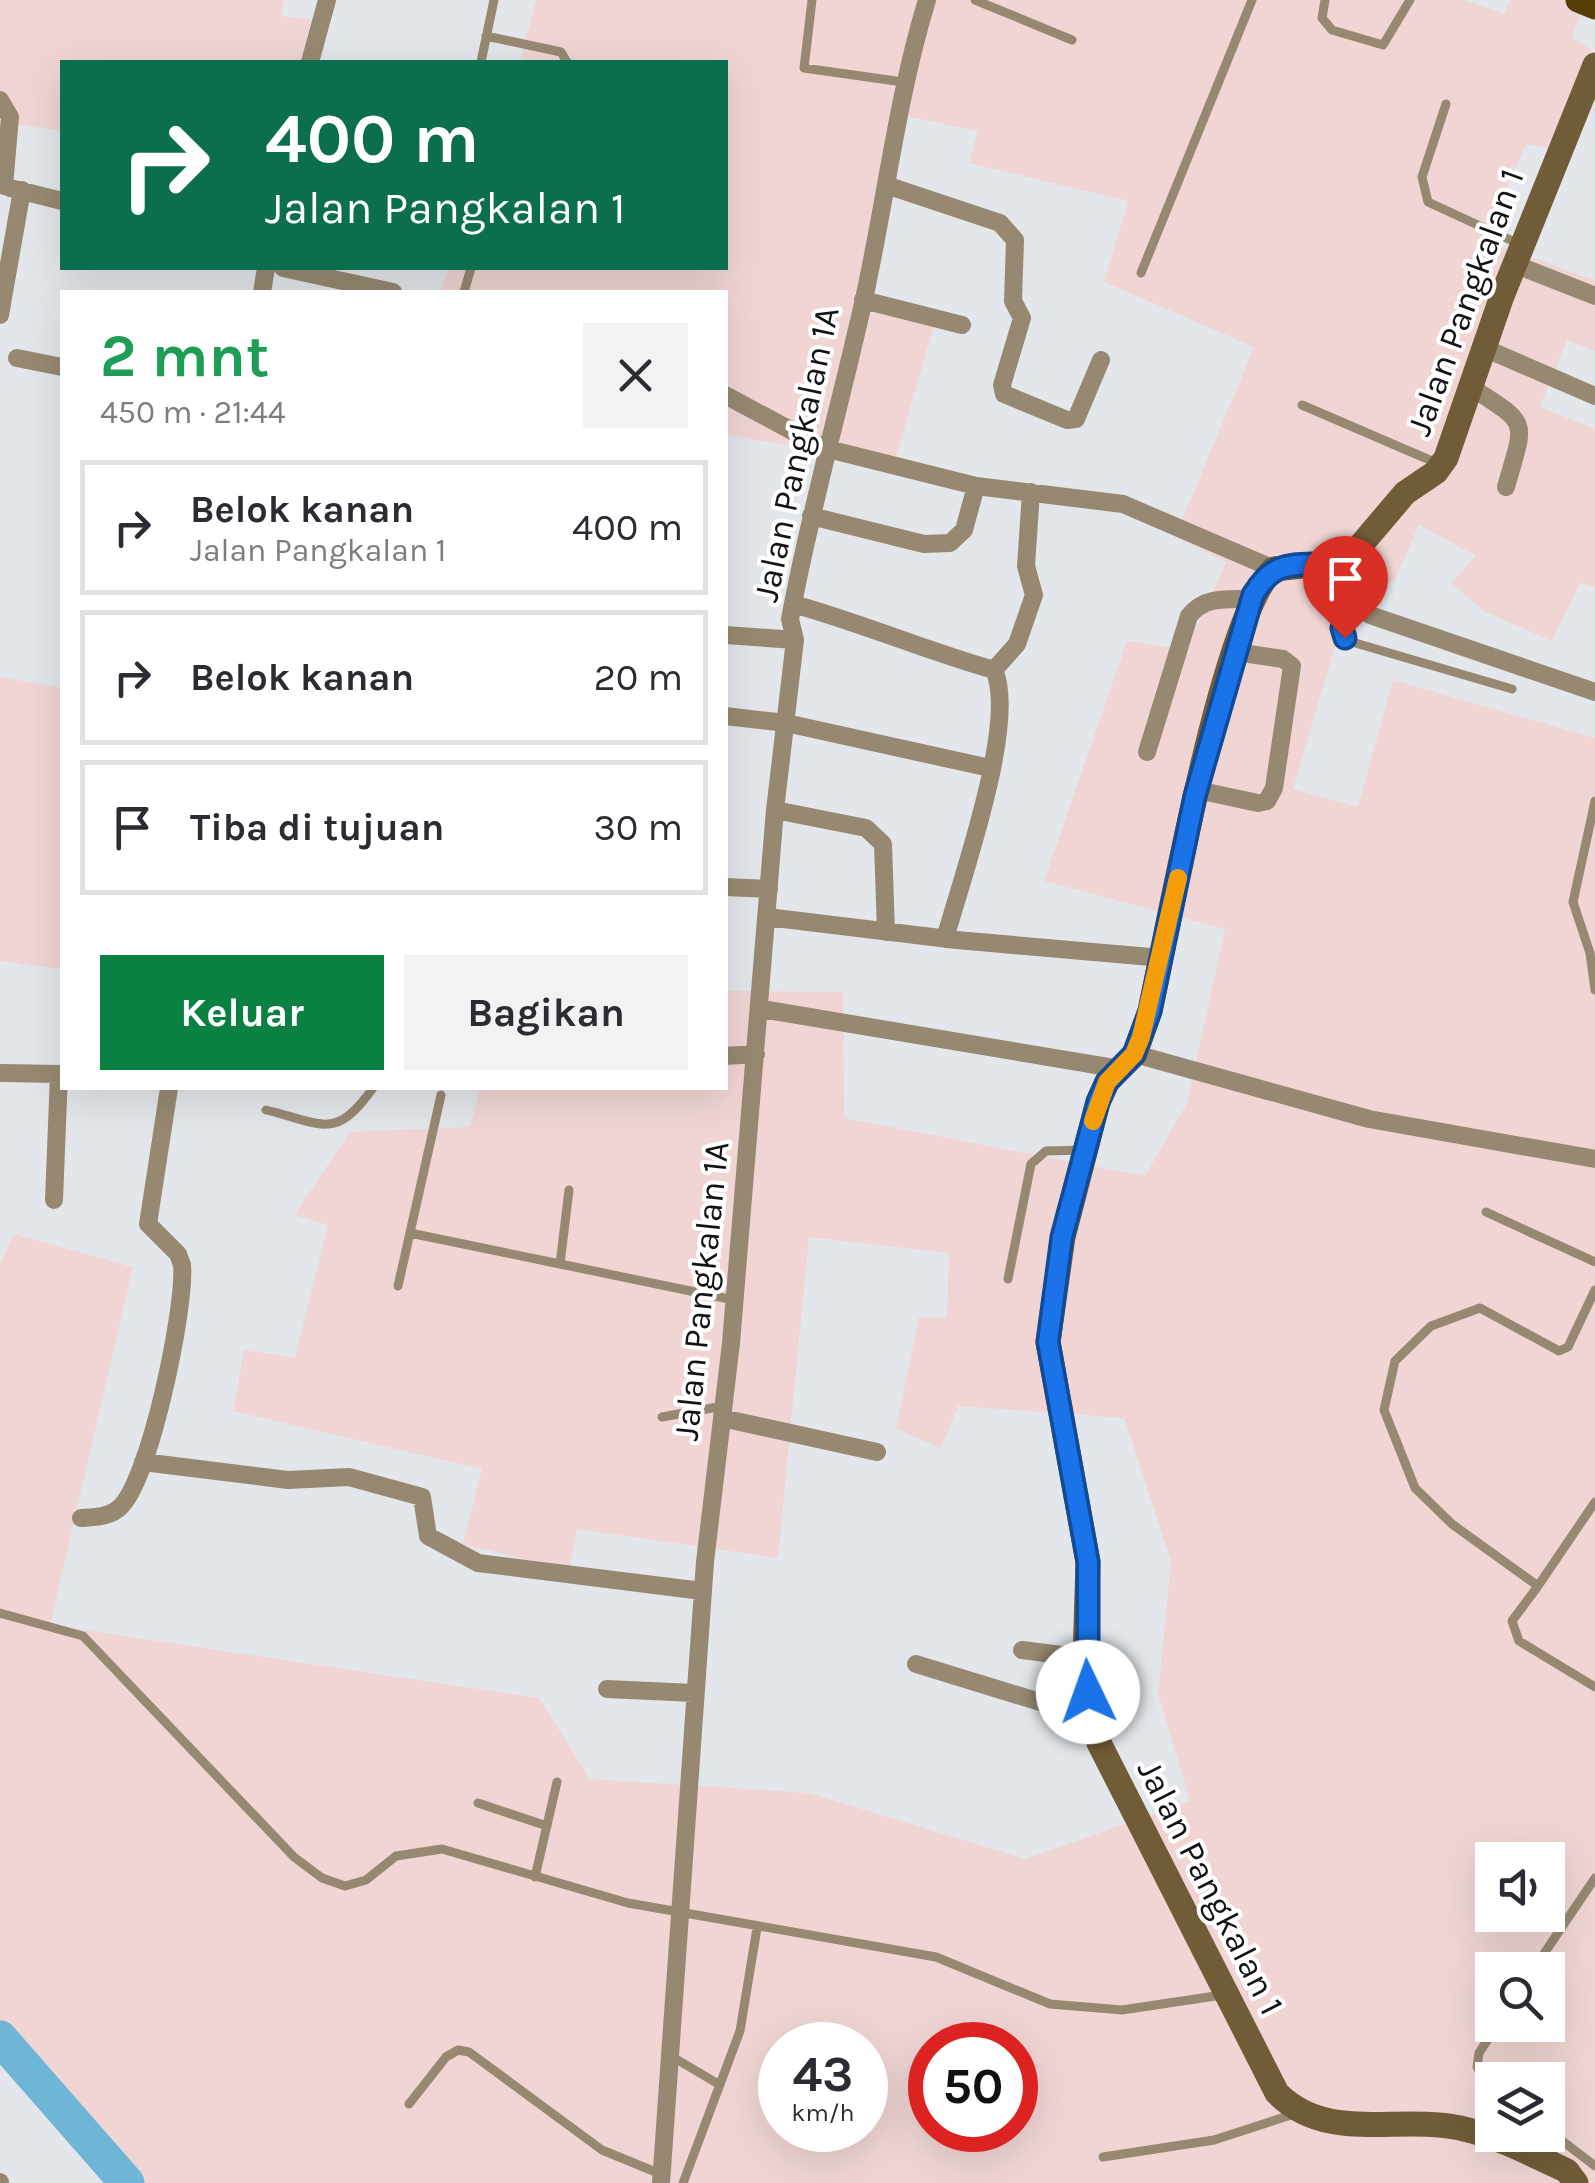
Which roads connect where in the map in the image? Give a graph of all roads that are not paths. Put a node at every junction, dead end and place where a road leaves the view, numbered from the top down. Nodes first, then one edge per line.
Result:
1 (327, 0) edge
2 (494, 0) edge
3 (812, 0) edge
4 (927, 0) edge
5 (975, 0) edge
6 (1252, 0) edge
7 (1325, 0) edge
8 (1410, 0) edge
9 (1578, 0) edge
10 (1595, 7) edge
11 (486, 36) junction
12 (1072, 40) dead end
13 (311, 60) edge
14 (482, 60) edge
15 (567, 60) edge
16 (1595, 65) edge
17 (904, 82) junction
18 (0, 100) edge
19 (1446, 104) dead end
20 (886, 185) junction
21 (9, 187) edge
22 (60, 200) edge
23 (1518, 255) junction
24 (292, 270) edge
25 (1142, 273) dead end
26 (384, 290) edge
27 (1595, 296) edge
28 (863, 300) junction
29 (0, 314) edge
30 (962, 325) dead end
31 (1484, 348) junction
32 (17, 358) dead end
33 (1101, 360) dead end
34 (60, 367) edge
35 (1470, 387) junction
36 (1595, 396) edge
37 (728, 397) edge
38 (1302, 405) dead end
39 (824, 448) junction
40 (1442, 465) junction
41 (976, 486) junction
42 (1506, 488) dead end
43 (1031, 492) junction
44 (811, 516) junction
45 (1332, 563) junction
46 (1274, 569) junction
47 (1252, 599) junction
48 (1353, 600) junction
49 (793, 604) junction
50 (728, 634) edge
51 (795, 640) junction
52 (1236, 652) junction
53 (994, 670) junction
54 (1512, 690) dead end
55 (1595, 692) edge
56 (728, 716) edge
57 (786, 723) junction
58 (1147, 752) dead end
59 (990, 768) junction
60 (1197, 790) junction
61 (1595, 801) edge
62 (775, 810) junction
63 (728, 887) edge
64 (769, 889) junction
65 (767, 917) junction
66 (1580, 925) junction
67 (1595, 926) edge
68 (886, 932) junction
69 (945, 939) junction
70 (1162, 958) junction
71 (1595, 990) edge
72 (762, 1009) junction
73 (756, 1054) junction
74 (728, 1056) edge
75 (1127, 1061) junction
76 (0, 1074) edge
77 (60, 1074) edge
78 (60, 1090) edge
79 (169, 1090) edge
80 (373, 1090) edge
81 (441, 1096) dead end
82 (266, 1110) dead end
83 (1086, 1150) junction
84 (1595, 1159) edge
85 (570, 1190) dead end
86 (54, 1200) dead end
87 (1486, 1212) dead end
88 (410, 1233) junction
89 (1595, 1262) edge
90 (560, 1264) junction
91 (1008, 1279) dead end
92 (398, 1286) dead end
93 (1595, 1290) edge
94 (735, 1300) junction
95 (723, 1412) junction
96 (662, 1417) dead end
97 (877, 1452) dead end
98 (144, 1462) junction
99 (1595, 1502) edge
100 (82, 1518) dead end
101 (1538, 1586) junction
102 (702, 1591) junction
103 (0, 1613) edge
104 (1022, 1650) dead end
105 (1085, 1658) junction
106 (916, 1664) dead end
107 (1595, 1687) edge
108 (607, 1689) dead end
109 (694, 1693) junction
110 (1092, 1718) junction
111 (557, 1782) dead end
112 (478, 1803) dead end
113 (547, 1826) junction
114 (535, 1877) junction
115 (1595, 1878) edge
116 (683, 1914) junction
117 (757, 1928) junction
118 (1545, 1952) edge
119 (1226, 1994) junction
120 (671, 2056) junction
121 (720, 2085) junction
122 (409, 2104) dead end
123 (1297, 2113) junction
124 (1103, 2157) dead end
125 (1580, 2169) edge
126 (662, 2179) edge
127 (683, 2183) edge

1 - 13 street
2 - 11 lane
3 - 17 lane
4 - 17 street, Jalan Pangkalan 1A
5 - 12 lane
6 - 25 lane
7 - 8 lane
9 - 10 main road
11 - 14 lane
11 - 15 lane
16 - 23 main road, Jalan Pangkalan 1
17 - 20 street, Jalan Pangkalan 1A
18 - 21 street
19 - 23 lane
20 - 28 street, Jalan Pangkalan 1A
20 - 33 street
21 - 22 street
21 - 29 street
23 - 27 street
23 - 31 main road, Jalan Pangkalan 1
24 - 26 street
28 - 30 street
28 - 39 street, Jalan Pangkalan 1A
31 - 35 main road, Jalan Pangkalan 1
31 - 36 street
32 - 34 street
35 - 40 main road, Jalan Pangkalan 1
35 - 42 street
37 - 39 street
38 - 40 lane
39 - 41 street
39 - 44 street, Jalan Pangkalan 1A
40 - 45 main road, Jalan Pangkalan 1
41 - 43 street
41 - 44 street
43 - 46 street
43 - 53 street
44 - 49 street, Jalan Pangkalan 1A
45 - 46 main road
45 - 48 street
46 - 47 main road, Jalan Pangkalan 1
47 - 52 main road, Jalan Pangkalan 1
47 - 58 street
48 - 54 lane
48 - 55 street
49 - 51 street, Jalan Pangkalan 1A
49 - 53 street
50 - 51 street
51 - 57 street, Jalan Pangkalan 1A
52 - 60 main road, Jalan Pangkalan 1
52 - 60 street
53 - 59 street
56 - 57 street
57 - 59 street
57 - 62 street, Jalan Pangkalan 1A
59 - 69 street
60 - 70 main road, Jalan Pangkalan 1
61 - 66 lane
62 - 64 street, Jalan Pangkalan 1A
62 - 68 street
63 - 64 street
64 - 65 street, Jalan Pangkalan 1A
65 - 68 street
65 - 72 street, Jalan Pangkalan 1A
66 - 67 lane
66 - 71 lane
68 - 69 street
69 - 70 street
70 - 75 main road, Jalan Pangkalan 1
72 - 73 street, Jalan Pangkalan 1A
72 - 75 street
73 - 74 street
73 - 94 street, Jalan Pangkalan 1A
75 - 83 main road, Jalan Pangkalan 1
75 - 84 street
76 - 77 street
78 - 86 street
79 - 98 street
80 - 82 lane
81 - 88 lane
83 - 91 lane
83 - 105 main road, Jalan Pangkalan 1
85 - 90 lane
87 - 89 lane
88 - 90 lane
88 - 92 lane
90 - 94 lane
93 - 101 lane
94 - 95 street, Jalan Pangkalan 1A
95 - 96 lane
95 - 97 street
95 - 102 street, Jalan Pangkalan 1A
98 - 100 street
98 - 102 street
99 - 101 lane
101 - 107 lane
102 - 109 street, Jalan Pangkalan 1A
103 - 114 lane
104 - 105 street
105 - 110 main road, Jalan Pangkalan 1
106 - 110 street
108 - 109 street
109 - 116 street, Jalan Pangkalan 1A
110 - 119 main road, Jalan Pangkalan 1
111 - 113 lane
112 - 113 lane
113 - 114 lane
114 - 116 lane
115 - 118 lane
116 - 117 lane
116 - 120 street, Jalan Pangkalan 1A
117 - 119 lane
117 - 121 lane
119 - 123 main road, Jalan Pangkalan 1
120 - 121 lane
120 - 126 street, Jalan Pangkalan 1A
121 - 127 lane
122 - 126 lane
123 - 124 lane
123 - 125 main road

